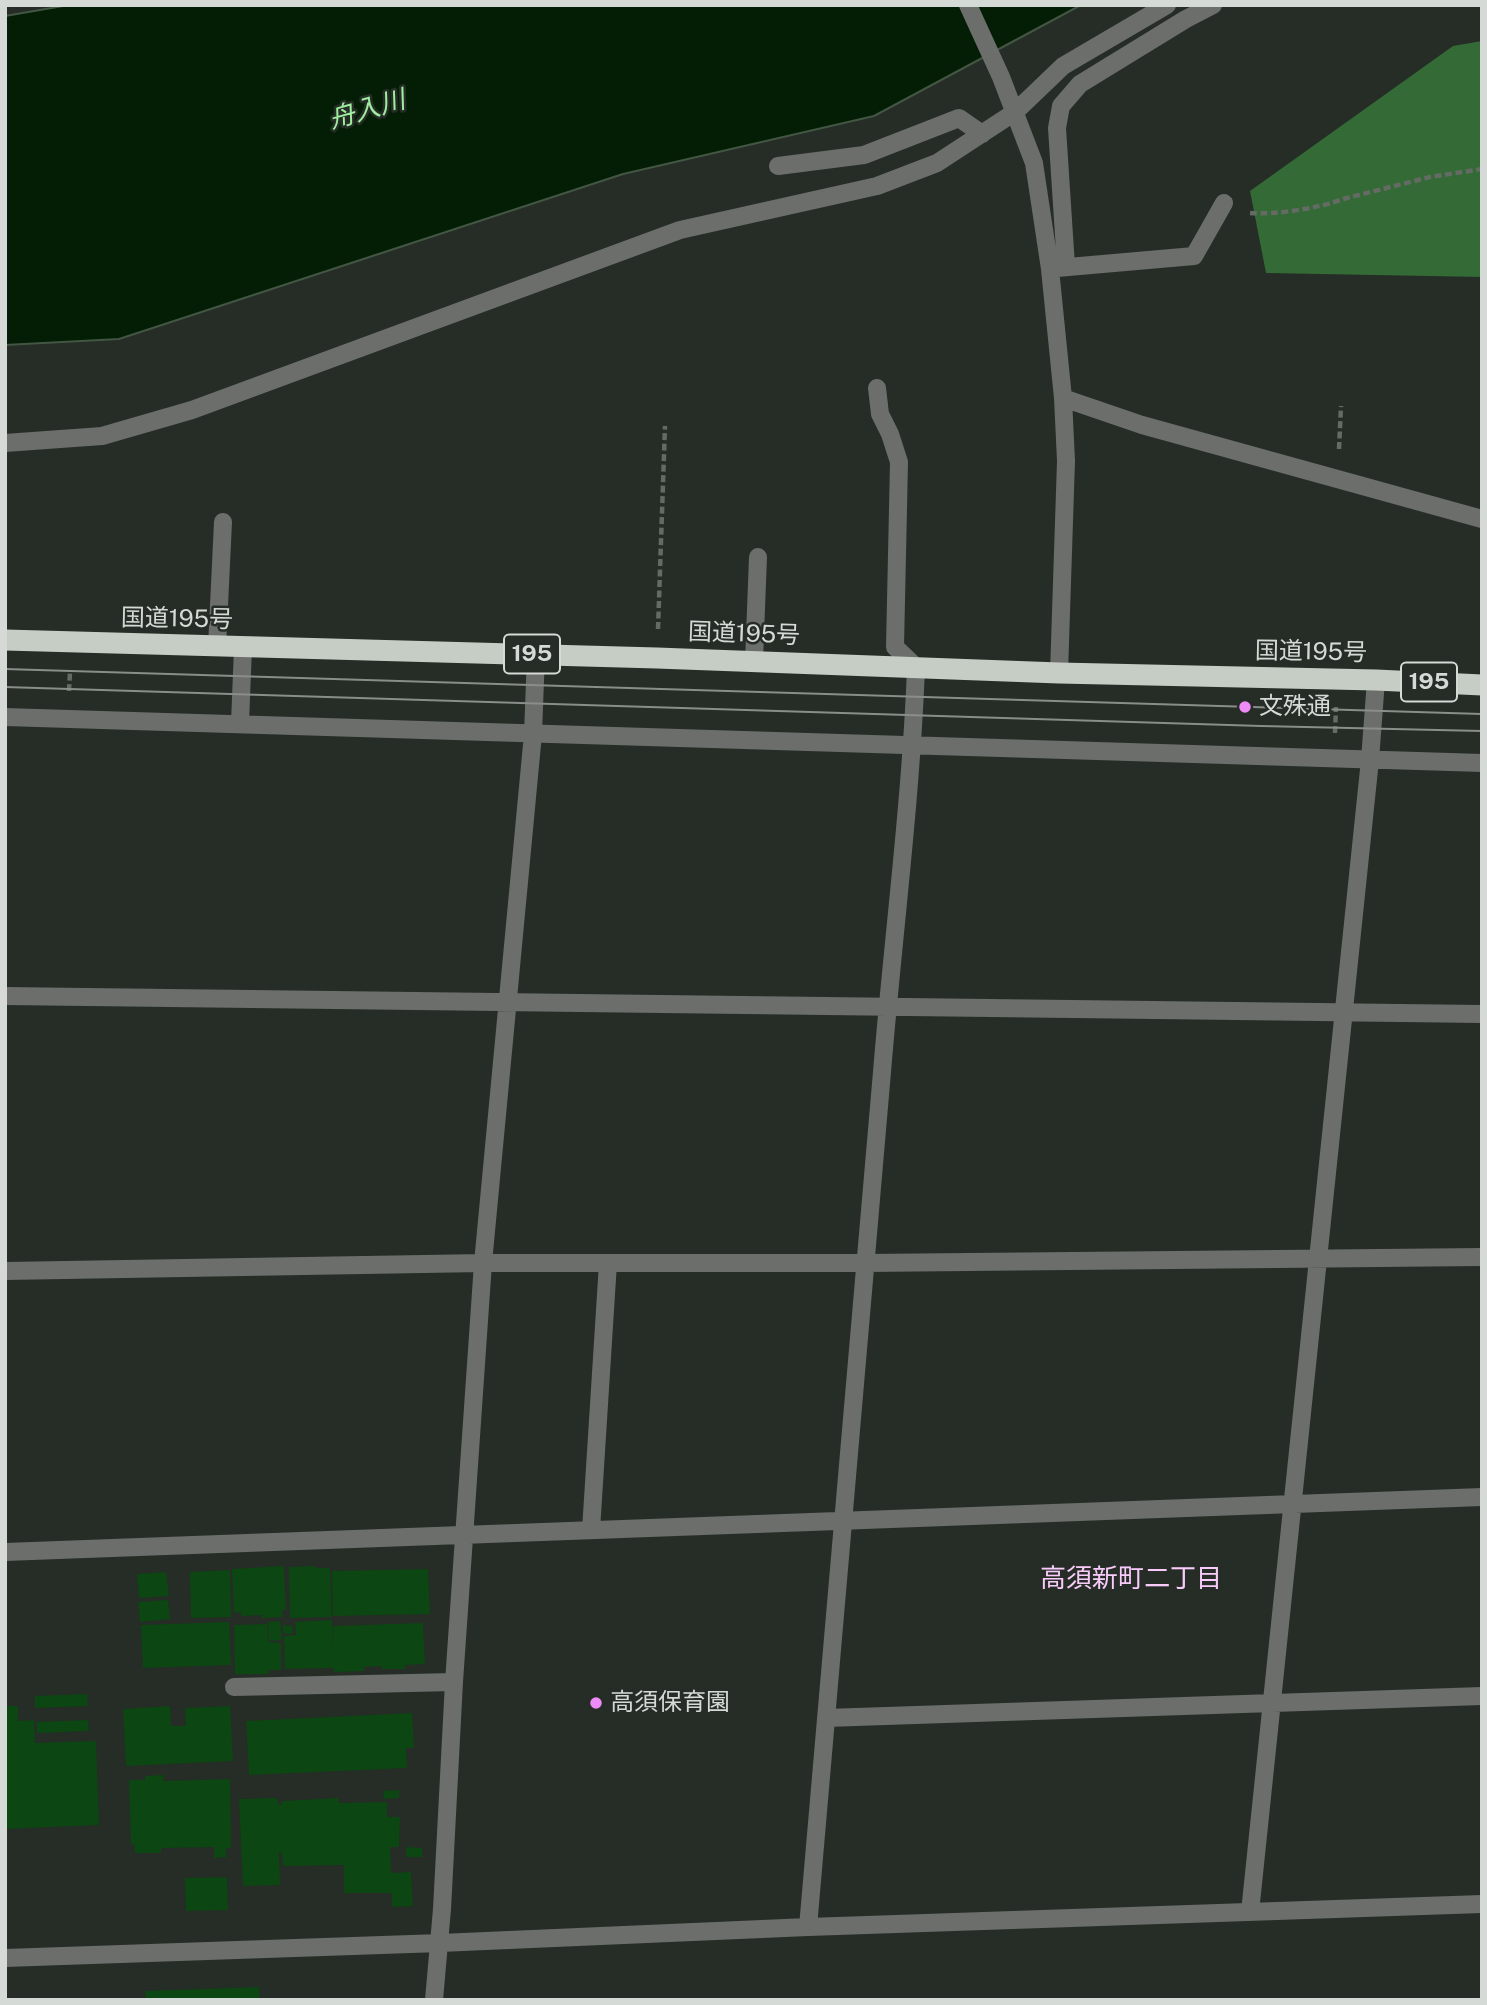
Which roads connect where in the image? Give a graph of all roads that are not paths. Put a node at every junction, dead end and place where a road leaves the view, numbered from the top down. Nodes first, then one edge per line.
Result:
1 (968, 5) edge
2 (1167, 5) edge
3 (1213, 5) edge
4 (1015, 112) junction
5 (982, 134) junction
6 (778, 166) dead end
7 (1224, 203) road end
8 (1058, 267) junction
9 (877, 388) dead end
10 (1063, 398) junction
11 (5, 443) edge
12 (1482, 519) edge
13 (223, 522) dead end
14 (758, 557) dead end
15 (5, 640) edge
16 (217, 647) junction
17 (243, 647) junction
18 (537, 654) junction
19 (754, 661) junction
20 (916, 667) junction
21 (1059, 673) junction
22 (1376, 680) junction
23 (1482, 685) edge
24 (5, 717) edge
25 (240, 723) junction
26 (533, 734) junction
27 (912, 746) junction
28 (1370, 760) junction
29 (1482, 763) edge
30 (5, 996) edge
31 (508, 1002) junction
32 (887, 1007) junction
33 (1344, 1013) junction
34 (1482, 1014) edge
35 (1482, 1257) edge
36 (1318, 1259) junction
37 (483, 1263) junction
38 (608, 1263) junction
39 (866, 1263) junction
40 (5, 1271) edge
41 (1482, 1497) edge
42 (1293, 1504) junction
43 (844, 1521) junction
44 (591, 1530) junction
45 (464, 1534) junction
46 (5, 1552) edge
47 (454, 1682) junction
48 (234, 1687) dead end
49 (1482, 1696) edge
50 (1272, 1703) junction
51 (827, 1718) junction
52 (1482, 1904) edge
53 (1250, 1912) junction
54 (808, 1927) junction
55 (440, 1943) junction
56 (5, 1958) edge
57 (434, 2000) edge

1 - 4 street
2 - 4 street
3 - 8 street
4 - 5 street
4 - 8 street
5 - 6 street
5 - 11 street
7 - 8 street
8 - 10 street
9 - 20 street
10 - 12 street
10 - 21 street
13 - 16 street
14 - 19 street
15 - 16 highway, 国道195号 / 195
16 - 17 highway, 国道195号 / 195
17 - 18 highway, 国道195号 / 195
17 - 25 street
18 - 19 highway, 国道195号 / 195
18 - 26 street
19 - 20 highway, 国道195号 / 195
20 - 21 highway, 国道195号 / 195
20 - 27 street
21 - 22 highway, 国道195号 / 195
22 - 23 highway, 国道195号 / 195
22 - 28 street
24 - 25 street
25 - 26 street
26 - 27 street
26 - 31 street
27 - 28 street
27 - 32 street
28 - 29 street
28 - 33 street
30 - 31 street
31 - 32 street
31 - 37 street
32 - 33 street
32 - 39 street
33 - 34 street
33 - 36 street
35 - 36 street
36 - 39 street
36 - 42 street
37 - 38 street
37 - 40 street
37 - 45 street
38 - 39 street
38 - 44 street
39 - 43 street
41 - 42 street
42 - 43 street
42 - 50 street
43 - 44 street
43 - 51 street
44 - 45 street
45 - 46 street
45 - 47 street
47 - 48 street
47 - 55 street
49 - 50 street
50 - 51 street
50 - 53 street
51 - 54 street
52 - 53 street
53 - 54 street
54 - 55 street
55 - 56 street
55 - 57 street

